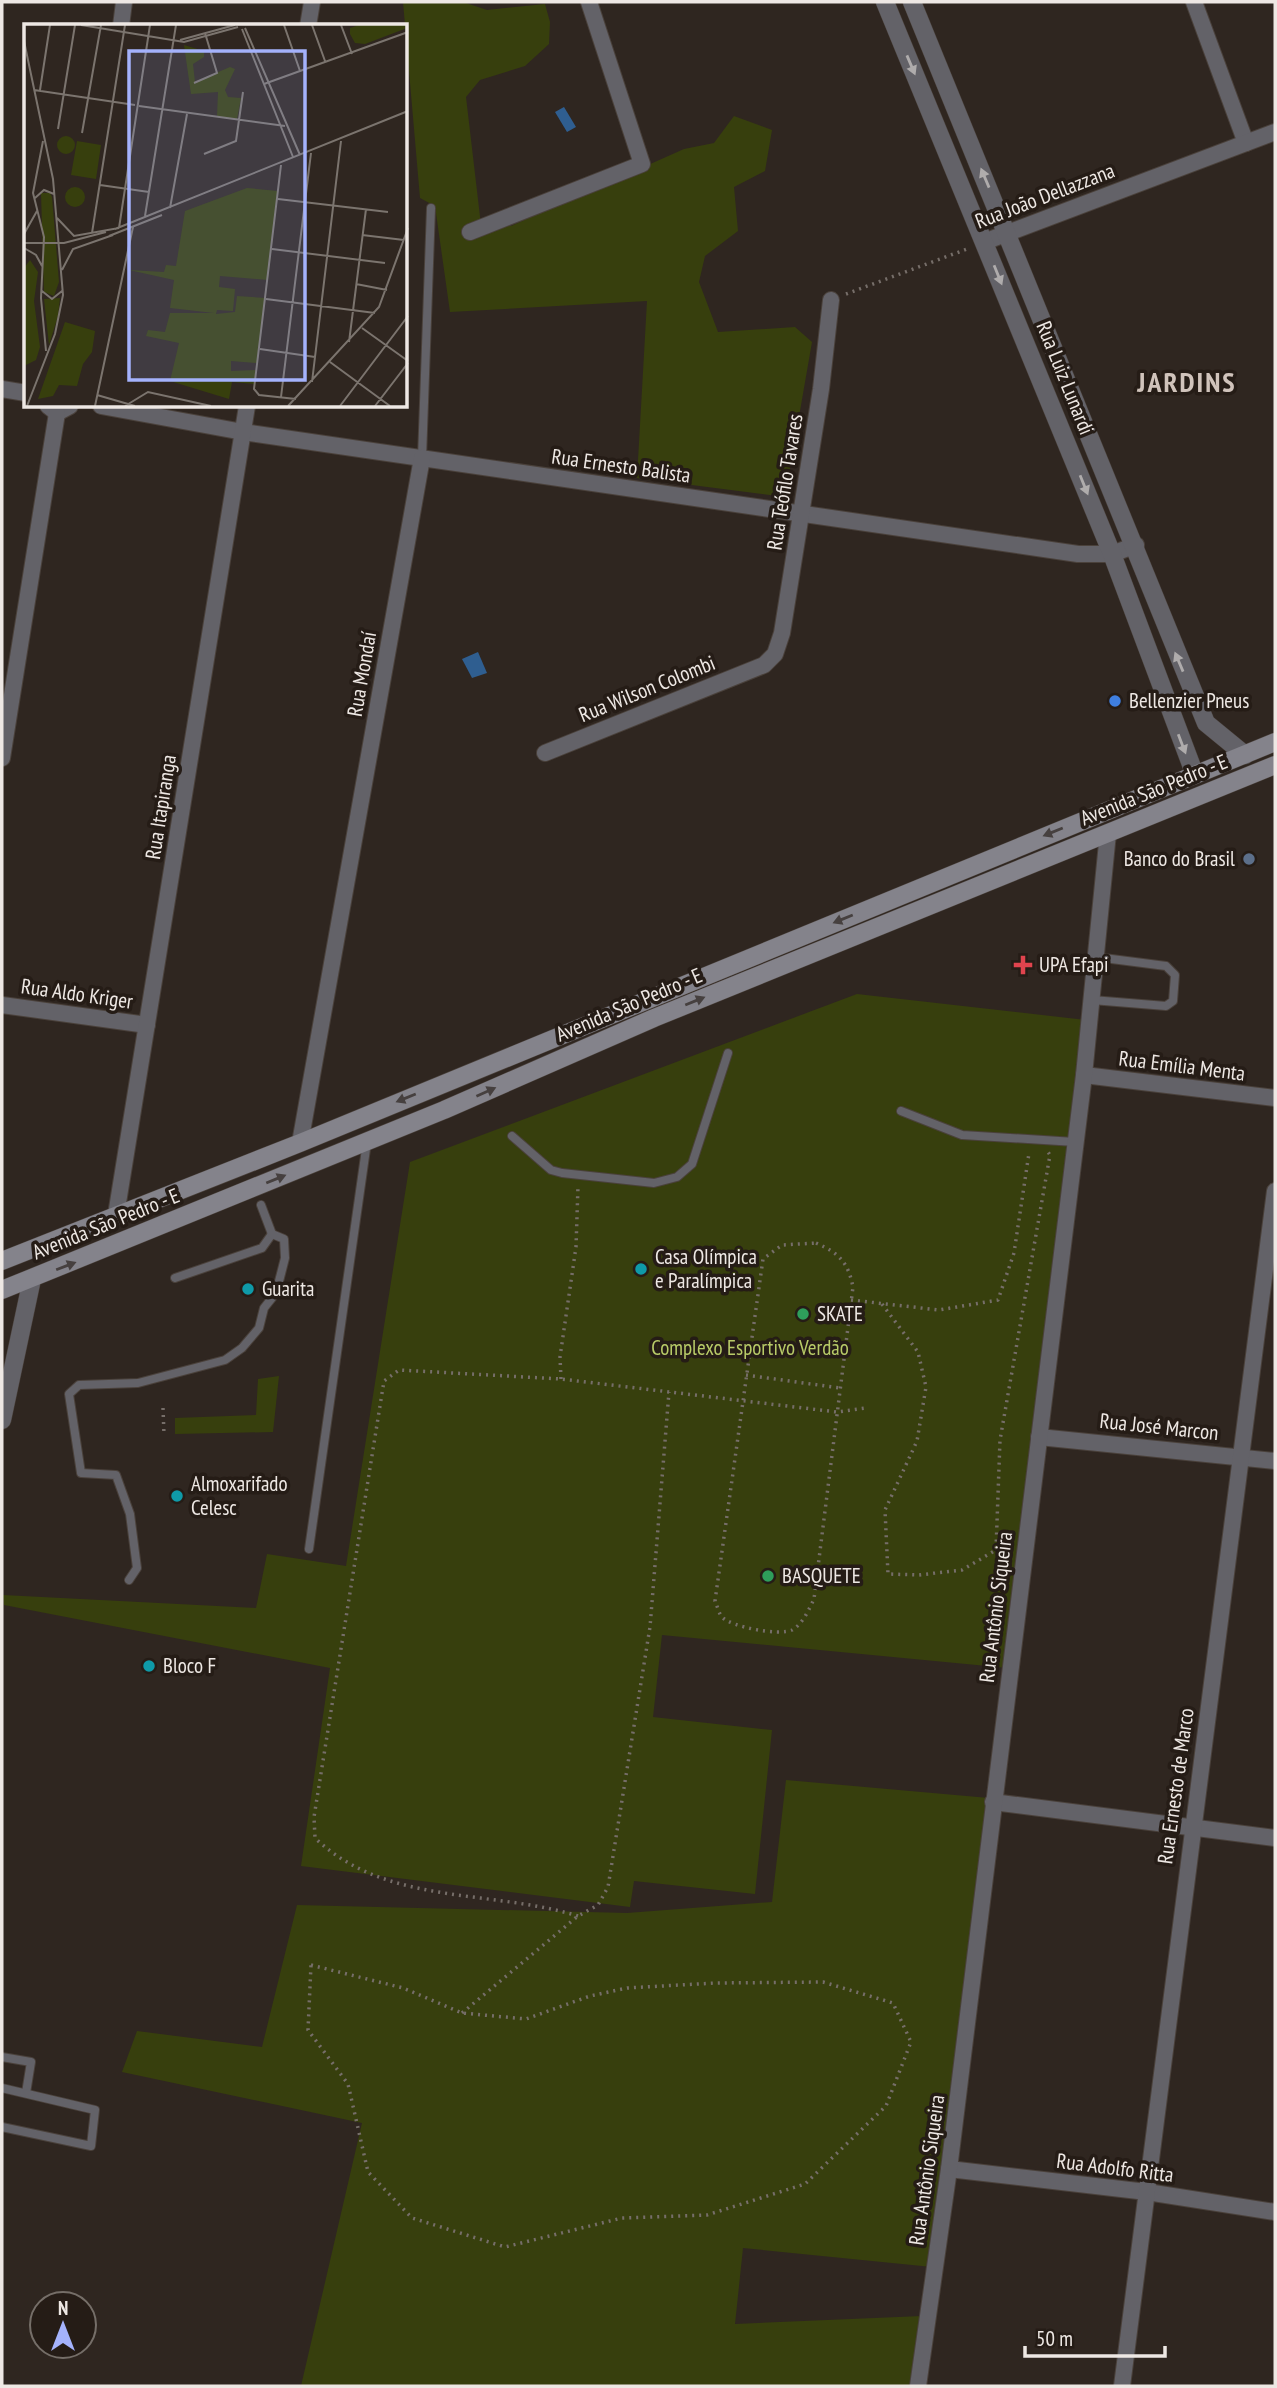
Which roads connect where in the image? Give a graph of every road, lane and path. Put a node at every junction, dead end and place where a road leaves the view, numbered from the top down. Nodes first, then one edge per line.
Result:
1 (124, 2) edge
2 (312, 2) edge
3 (589, 2) edge
4 (885, 2) edge
5 (912, 2) edge
6 (1194, 2) edge
7 (121, 24) edge
8 (308, 24) edge
9 (1275, 132) edge
10 (1246, 143) junction
11 (431, 208) dead end
12 (470, 232) dead end
13 (1007, 232) junction
14 (984, 242) junction
15 (831, 300) joint
16 (2, 389) edge
17 (24, 393) edge
18 (59, 408) edge
19 (112, 408) edge
20 (247, 408) edge
21 (243, 432) junction
22 (422, 458) junction
23 (802, 514) junction
24 (1136, 545) junction
25 (1112, 554) junction
26 (764, 665) joint
27 (1275, 742) edge
28 (545, 753) dead end
29 (1245, 755) junction
30 (2, 758) edge
31 (1275, 765) edge
32 (1195, 775) junction
33 (1108, 833) junction
34 (1096, 957) junction
35 (1091, 1000) junction
36 (2, 1005) edge
37 (146, 1025) junction
38 (728, 1053) dead end
39 (1084, 1075) junction
40 (1275, 1098) edge
41 (901, 1111) dead end
42 (512, 1136) dead end
43 (1040, 1139) junction
44 (367, 1142) junction
45 (1075, 1142) junction
46 (300, 1143) junction
47 (580, 1175) junction
48 (1275, 1191) edge
49 (261, 1206) dead end
50 (116, 1215) junction
51 (272, 1234) junction
52 (2, 1261) edge
53 (176, 1278) dead end
54 (32, 1279) junction
55 (2, 1290) edge
56 (851, 1300) junction
57 (882, 1304) junction
58 (746, 1376) junction
59 (561, 1379) junction
60 (840, 1388) junction
61 (669, 1392) junction
62 (743, 1401) junction
63 (866, 1408) dead end
64 (163, 1409) dead end
65 (837, 1412) junction
66 (2, 1420) edge
67 (164, 1435) dead end
68 (1039, 1437) junction
69 (1242, 1457) junction
70 (1275, 1461) edge
71 (309, 1549) dead end
72 (129, 1580) dead end
73 (993, 1802) junction
74 (1192, 1828) junction
75 (1275, 1838) edge
76 (578, 1916) junction
77 (462, 2013) junction
78 (2, 2057) edge
79 (2, 2088) edge
80 (26, 2093) junction
81 (2, 2127) edge
82 (949, 2169) junction
83 (1147, 2192) junction
84 (1275, 2212) edge
85 (918, 2386) edge
86 (1122, 2386) edge

1 - 7 street
2 - 8 street
3 - 12 street
4 -> 14 street, Rua Luiz Lunardi
13 -> 5 street, Rua Luiz Lunardi
6 - 10 street
9 - 10 street, Rua João Dellazzana
10 - 13 street, Rua João Dellazzana
11 - 22 lane, Rua Mondaí
13 - 14 street, Rua João Dellazzana
13 - 24 street, Rua Luiz Lunardi
14 - 15 path, Rua João Dellazzana
14 -> 25 street, Rua Luiz Lunardi
15 - 23 street, Rua Teófilo Tavares
16 - 17 street
18 - 30 street
19 - 21 street, Rua Ernesto Balista
20 - 21 street, Rua Itapiranga
21 - 22 street, Rua Ernesto Balista
21 - 37 street, Rua Itapiranga
22 - 23 street, Rua Ernesto Balista
22 - 46 street, Rua Mondaí
23 - 25 street, Rua Ernesto Balista
23 - 26 street, Rua Teófilo Tavares
24 - 25 street, Rua Ernesto Balista
29 -> 24 street, Rua Luiz Lunardi
25 -> 32 street, Rua Luiz Lunardi
26 - 28 street, Rua Wilson Colombi
27 - 29 main road, Avenida São Pedro - E
29 - 32 main road, Avenida São Pedro - E
31 - 33 main road, Avenida São Pedro - E
32 -> 46 main road, Avenida São Pedro - E
33 - 34 street, Rua Antônio Siqueira
44 -> 33 main road, Avenida São Pedro - E
34 - 35 street, Rua Antônio Siqueira
34 - 35 lane
35 - 39 street, Rua Antônio Siqueira
36 - 37 street, Rua Aldo Kriger
37 - 50 street, Rua Itapiranga
38 - 47 lane
39 - 40 street, Rua Emília Menta
39 - 45 street, Rua Antônio Siqueira
41 - 43 lane
42 - 47 lane
43 - 45 lane
43 - 57 path
43 - 57 path
54 -> 44 main road, Avenida São Pedro - E
44 - 71 lane
45 - 68 street, Rua Antônio Siqueira
46 - 50 main road, Avenida São Pedro - E
47 - 59 path
48 - 69 street, Rua Ernesto de Marco
49 - 51 lane
50 - 52 main road, Avenida São Pedro - E
51 - 53 lane
51 - 72 lane
54 - 55 main road, Avenida São Pedro - E
54 - 66 street
56 - 57 path
56 - 58 path
56 - 60 path
58 - 60 path
58 - 62 path
59 - 61 path
59 - 76 path
60 - 65 path
61 - 62 path
61 - 76 path
62 - 65 path
62 - 65 path
63 - 65 path
64 - 67 path
68 - 69 street, Rua José Marcon
68 - 73 street, Rua Antônio Siqueira
69 - 70 street, Rua José Marcon
69 - 74 street, Rua Ernesto de Marco
73 - 74 street
73 - 82 street, Rua Antônio Siqueira
74 - 75 street
74 - 83 street, Rua Ernesto de Marco
76 - 77 path
77 - 77 path
78 - 80 lane
79 - 80 lane
80 - 81 lane
82 - 83 street, Rua Adolfo Ritta
82 - 85 street, Rua Antônio Siqueira
83 - 84 street, Rua Adolfo Ritta
83 - 86 street, Rua Ernesto de Marco

